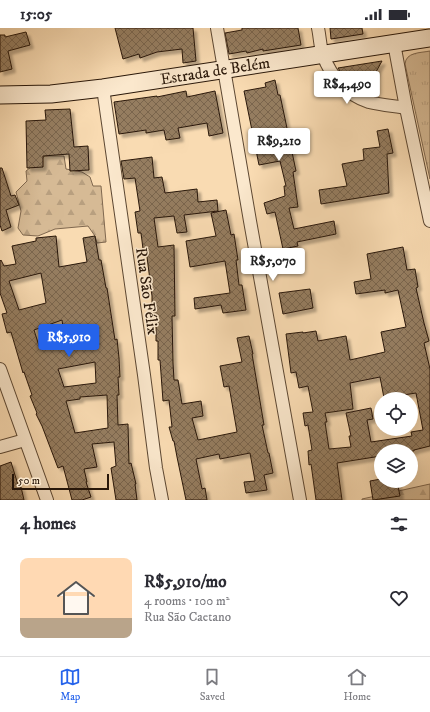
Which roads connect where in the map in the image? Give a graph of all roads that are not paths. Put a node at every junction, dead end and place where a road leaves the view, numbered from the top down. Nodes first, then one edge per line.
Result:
1 (217, 28) edge
2 (318, 28) edge
3 (430, 38) edge
4 (394, 43) junction
5 (322, 54) junction
6 (224, 69) junction
7 (103, 88) junction
8 (0, 95) edge
9 (406, 108) junction
10 (430, 221) edge
11 (0, 369) edge
12 (25, 440) junction
13 (0, 447) edge
14 (47, 500) edge
15 (162, 500) edge
16 (300, 500) edge

1 - 6 street
2 - 5 street
3 - 4 main road, Estrada de Belém
4 - 5 main road, Estrada de Belém
4 - 9 street
5 - 6 main road, Estrada de Belém
5 - 9 street
6 - 7 main road, Estrada de Belém
6 - 16 street
7 - 8 main road, Estrada de Belém
7 - 15 street, Rua São Félix
9 - 10 street
11 - 12 street
12 - 13 street
12 - 14 street

